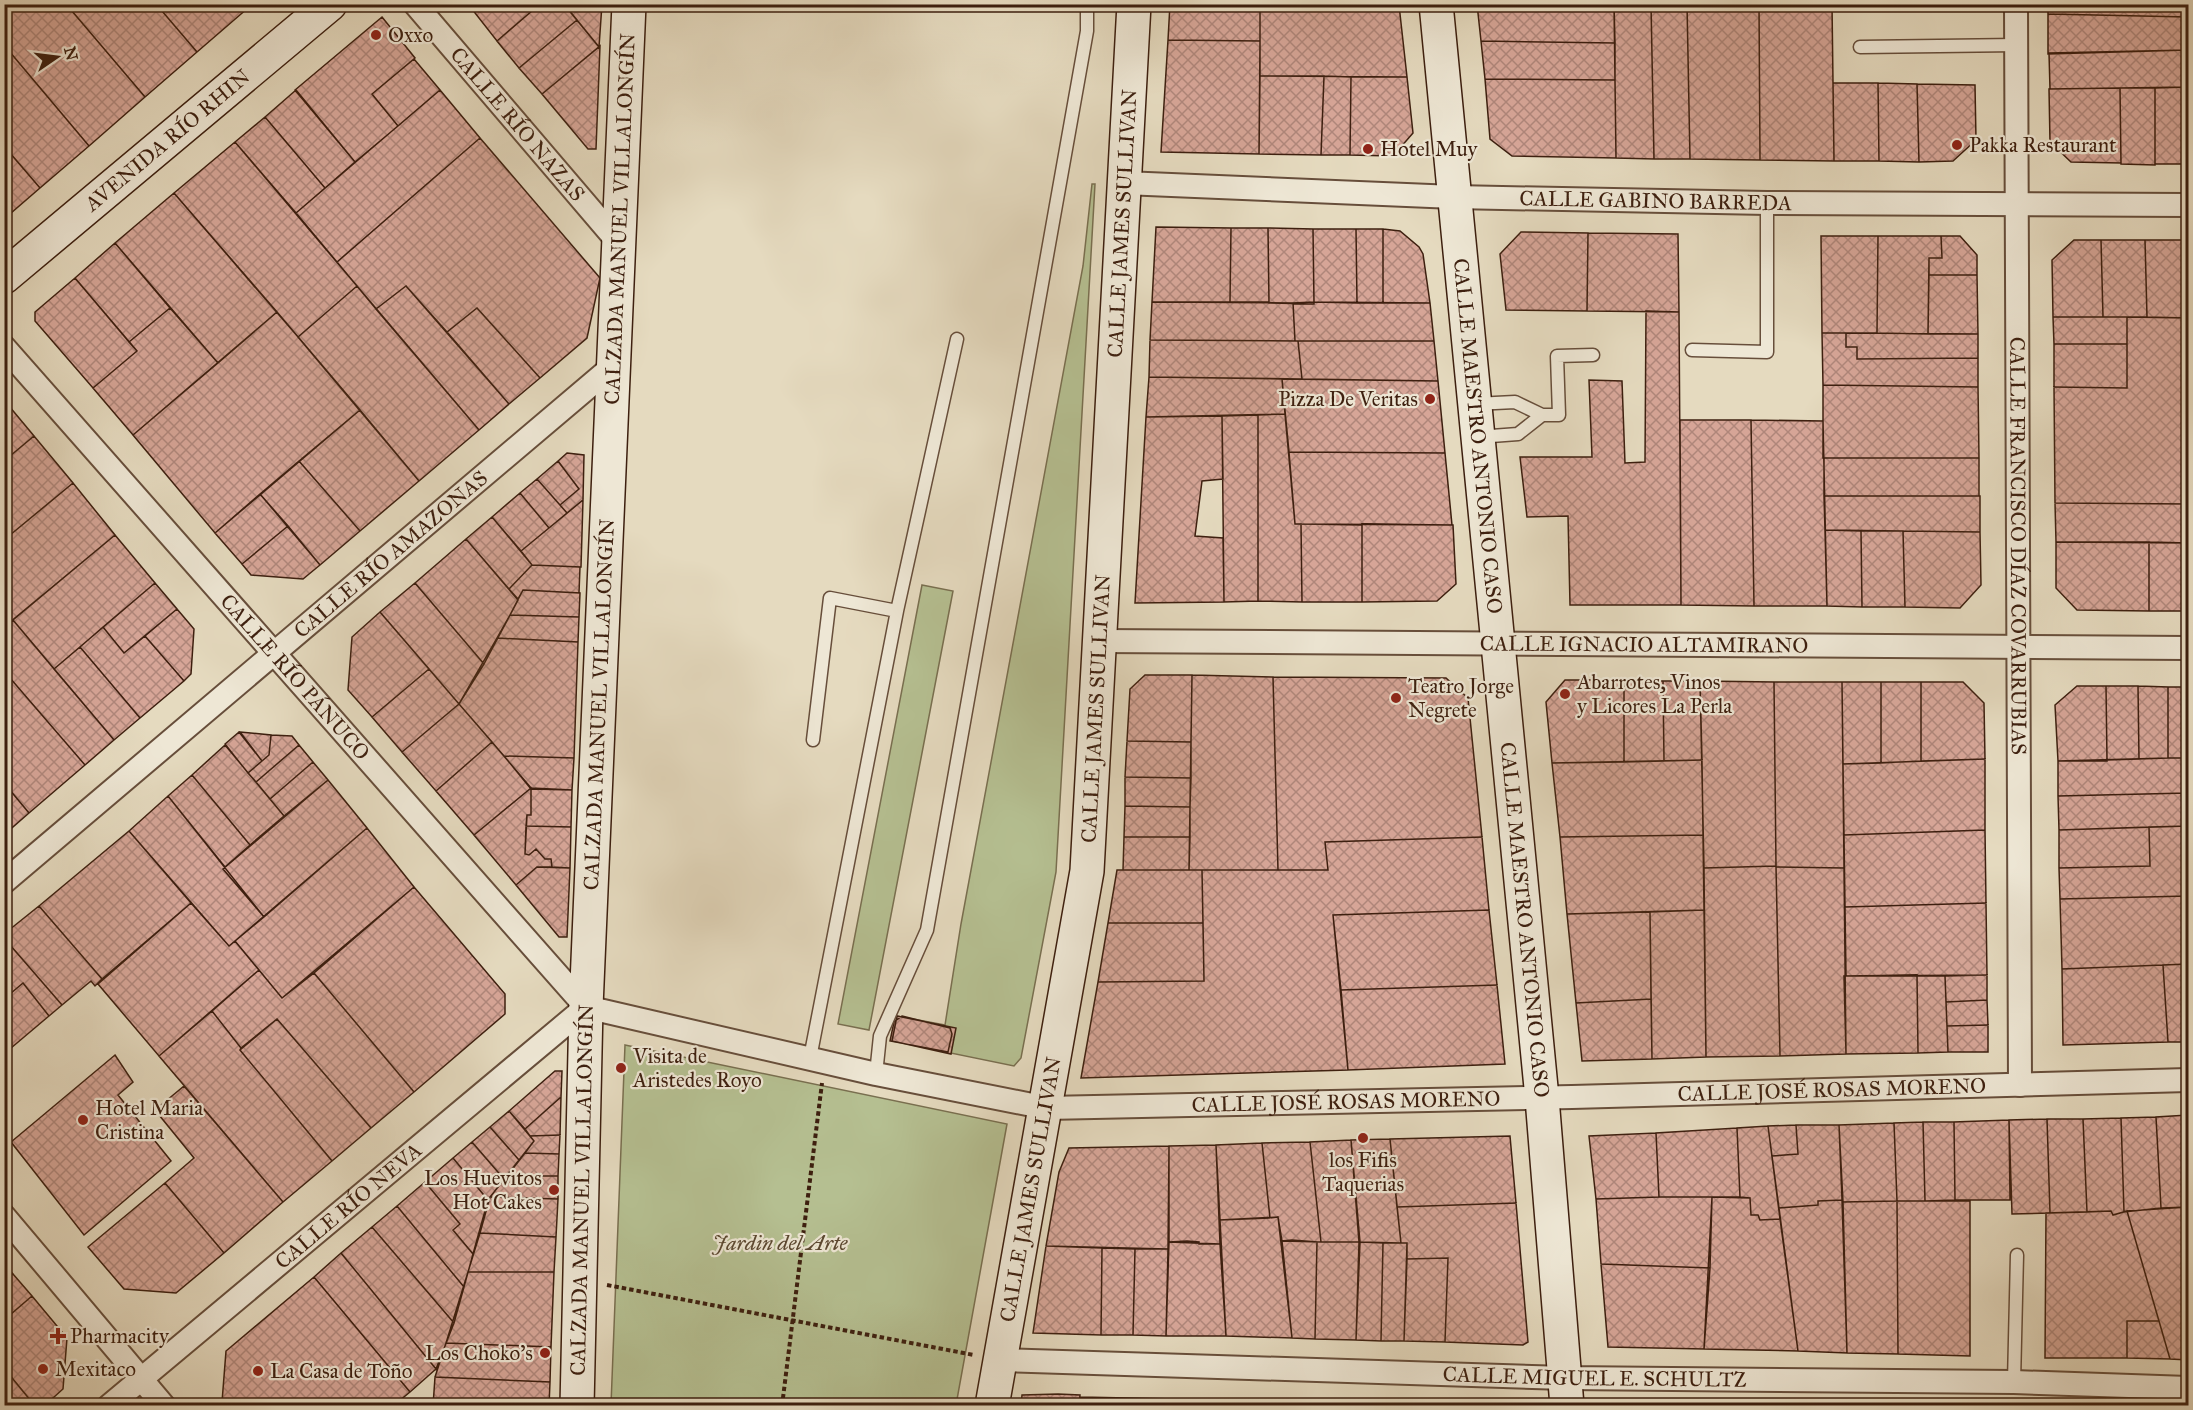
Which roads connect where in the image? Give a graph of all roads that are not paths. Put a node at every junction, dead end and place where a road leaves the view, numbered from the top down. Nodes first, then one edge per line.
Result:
1 (330, 4) edge
2 (415, 4) edge
3 (629, 4) edge
4 (1087, 4) edge
5 (1134, 4) edge
6 (1436, 4) edge
7 (2016, 4) edge
8 (2017, 45) junction
9 (1860, 47) dead end
10 (1124, 183) junction
11 (1454, 197) junction
12 (1767, 203) junction
13 (2017, 204) junction
14 (2188, 206) edge
15 (619, 243) junction
16 (4, 277) edge
17 (957, 339) dead end
18 (4, 347) edge
19 (1692, 350) dead end
20 (1593, 356) dead end
21 (613, 366) junction
22 (1475, 404) junction
23 (1542, 415) junction
24 (1478, 437) junction
25 (897, 611) junction
26 (1100, 641) junction
27 (1498, 642) junction
28 (2017, 646) junction
29 (2188, 648) edge
30 (274, 654) junction
31 (813, 740) dead end
32 (4, 882) edge
33 (586, 1007) junction
34 (818, 1060) junction
35 (876, 1074) junction
36 (2188, 1080) edge
37 (2020, 1085) junction
38 (1542, 1098) junction
39 (1047, 1108) junction
40 (4, 1216) edge
41 (2017, 1255) dead end
42 (1001, 1360) junction
43 (140, 1379) junction
44 (2014, 1382) junction
45 (2188, 1388) edge
46 (1566, 1392) edge
47 (109, 1406) edge
48 (164, 1406) edge
49 (577, 1406) edge
50 (992, 1406) edge

1 - 16 main road, AVENIDA RÍO RHIN
2 - 15 street, CALLE RÍO NAZAS
3 - 15 main road, CALZADA MANUEL VILLALONGÍN
4 - 35 lane
5 - 10 main road, CALLE JAMES SULLIVAN
6 - 11 main road, CALLE MAESTRO ANTONIO CASO
7 - 8 street, CALLE FRANCISCO DÍAZ COVARRUBIAS
8 - 9 lane
8 - 13 street, CALLE FRANCISCO DÍAZ COVARRUBIAS
10 - 11 street, CALLE GABINO BARREDA
10 - 26 main road, CALLE JAMES SULLIVAN
11 - 12 street, CALLE GABINO BARREDA
11 - 22 main road, CALLE MAESTRO ANTONIO CASO
12 - 13 street, CALLE GABINO BARREDA
12 - 19 lane
13 - 14 street, CALLE GABINO BARREDA
13 - 28 street, CALLE FRANCISCO DÍAZ COVARRUBIAS
15 - 21 main road, CALZADA MANUEL VILLALONGÍN
17 - 25 lane
18 - 30 street, CALLE RÍO PÁNUCO
20 - 23 lane
21 - 30 street, CALLE RÍO AMAZONAS
21 - 33 main road, CALZADA MANUEL VILLALONGÍN
22 - 23 lane
22 - 24 main road, CALLE MAESTRO ANTONIO CASO
23 - 24 lane
24 - 27 main road, CALLE MAESTRO ANTONIO CASO
25 - 31 lane
25 - 34 lane
26 - 27 street, CALLE IGNACIO ALTAMIRANO
26 - 39 main road, CALLE JAMES SULLIVAN
27 - 28 street, CALLE IGNACIO ALTAMIRANO
27 - 38 main road, CALLE MAESTRO ANTONIO CASO
28 - 29 street, CALLE IGNACIO ALTAMIRANO
28 - 37 street, CALLE FRANCISCO DÍAZ COVARRUBIAS
30 - 32 street, CALLE RÍO AMAZONAS
30 - 33 street, CALLE RÍO PÁNUCO
33 - 34 street, CALLE JOSÉ ROSAS MORENO
33 - 43 street, CALLE RÍO NEVA
33 - 49 main road, CALZADA MANUEL VILLALONGÍN
34 - 35 street, CALLE JOSÉ ROSAS MORENO
35 - 39 street, CALLE JOSÉ ROSAS MORENO
36 - 37 street, CALLE JOSÉ ROSAS MORENO
37 - 38 street, CALLE JOSÉ ROSAS MORENO
38 - 39 street, CALLE JOSÉ ROSAS MORENO
38 - 46 main road, CALLE MAESTRO ANTONIO CASO
39 - 42 main road, CALLE JAMES SULLIVAN
40 - 43 street
41 - 44 lane
42 - 46 street, CALLE MIGUEL E. SCHULTZ
42 - 50 main road, CALLE JAMES SULLIVAN
43 - 47 street, CALLE RÍO NEVA
43 - 48 street
44 - 45 street, CALLE MIGUEL E. SCHULTZ
44 - 46 street, CALLE MIGUEL E. SCHULTZ

